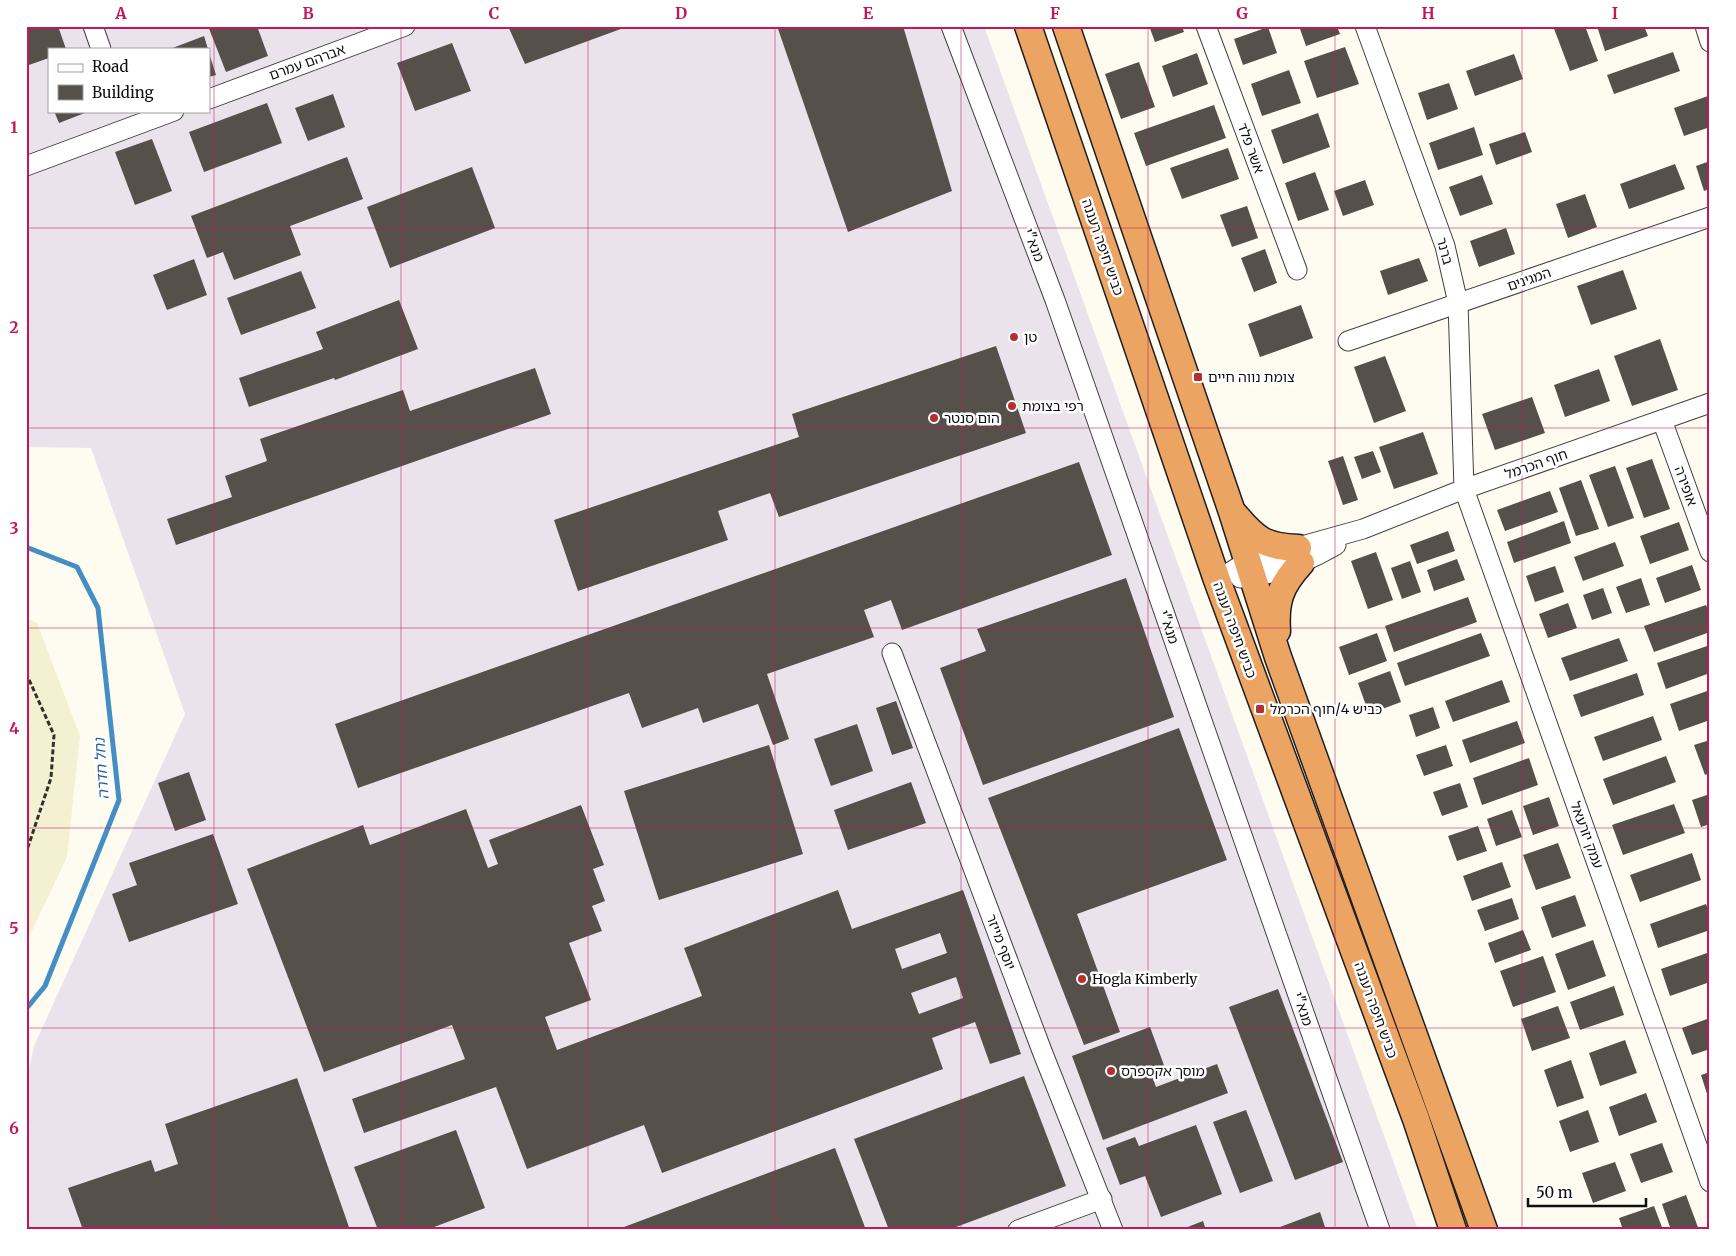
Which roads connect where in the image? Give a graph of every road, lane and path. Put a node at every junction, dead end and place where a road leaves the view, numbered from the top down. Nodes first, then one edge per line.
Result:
1 (93, 26) edge
2 (405, 26) edge
3 (951, 26) edge
4 (1028, 26) edge
5 (1066, 26) edge
6 (1206, 26) edge
7 (1365, 26) edge
8 (1704, 26) edge
9 (1710, 42) edge
10 (102, 48) edge
11 (210, 98) edge
12 (168, 112) edge
13 (128, 119) edge
14 (26, 166) edge
15 (1710, 217) edge
16 (1296, 270) dead end
17 (1458, 303) junction
18 (1348, 341) dead end
19 (1710, 403) edge
20 (1662, 420) junction
21 (1464, 489) junction
22 (1232, 512) junction
23 (1710, 552) edge
24 (1300, 556) junction
25 (1251, 569) junction
26 (1217, 580) junction
27 (892, 653) dead end
28 (1278, 657) junction
29 (26, 673) edge
30 (26, 853) edge
31 (1710, 1182) edge
32 (1102, 1198) junction
33 (1018, 1230) edge
34 (1113, 1230) edge
35 (1380, 1230) edge
36 (1453, 1230) edge
37 (1484, 1230) edge

1 - 10 street
2 - 11 street, אברהם עמרם
3 - 35 street, מנא"י
4 - 26 highway, כביש חיפה רעננה
5 - 22 highway, כביש חיפה רעננה
6 - 16 street, אשר פלד
7 - 17 street, ברנר
8 - 9 street
12 - 13 street
13 - 14 street
15 - 17 street, המגינים
17 - 18 street, המגינים
17 - 21 street, ברנר
19 - 20 street, חוף הכרמל
20 - 21 street, חוף הכרמל
20 - 23 street, אופירה
21 - 24 street, חוף הכרמל
21 - 31 street, עמק יזרעאל
22 - 24 highway
22 - 25 highway, כביש חיפה רעננה
24 - 25 street, חוף הכרמל
24 - 28 highway
25 - 26 street, חוף הכרמל
25 - 28 highway, כביש חיפה רעננה
26 - 36 highway, כביש חיפה רעננה
27 - 32 street, יוסף מייזר
28 - 37 highway, כביש חיפה רעננה
29 - 30 path
32 - 33 street
32 - 34 street, יוסף מייזר

